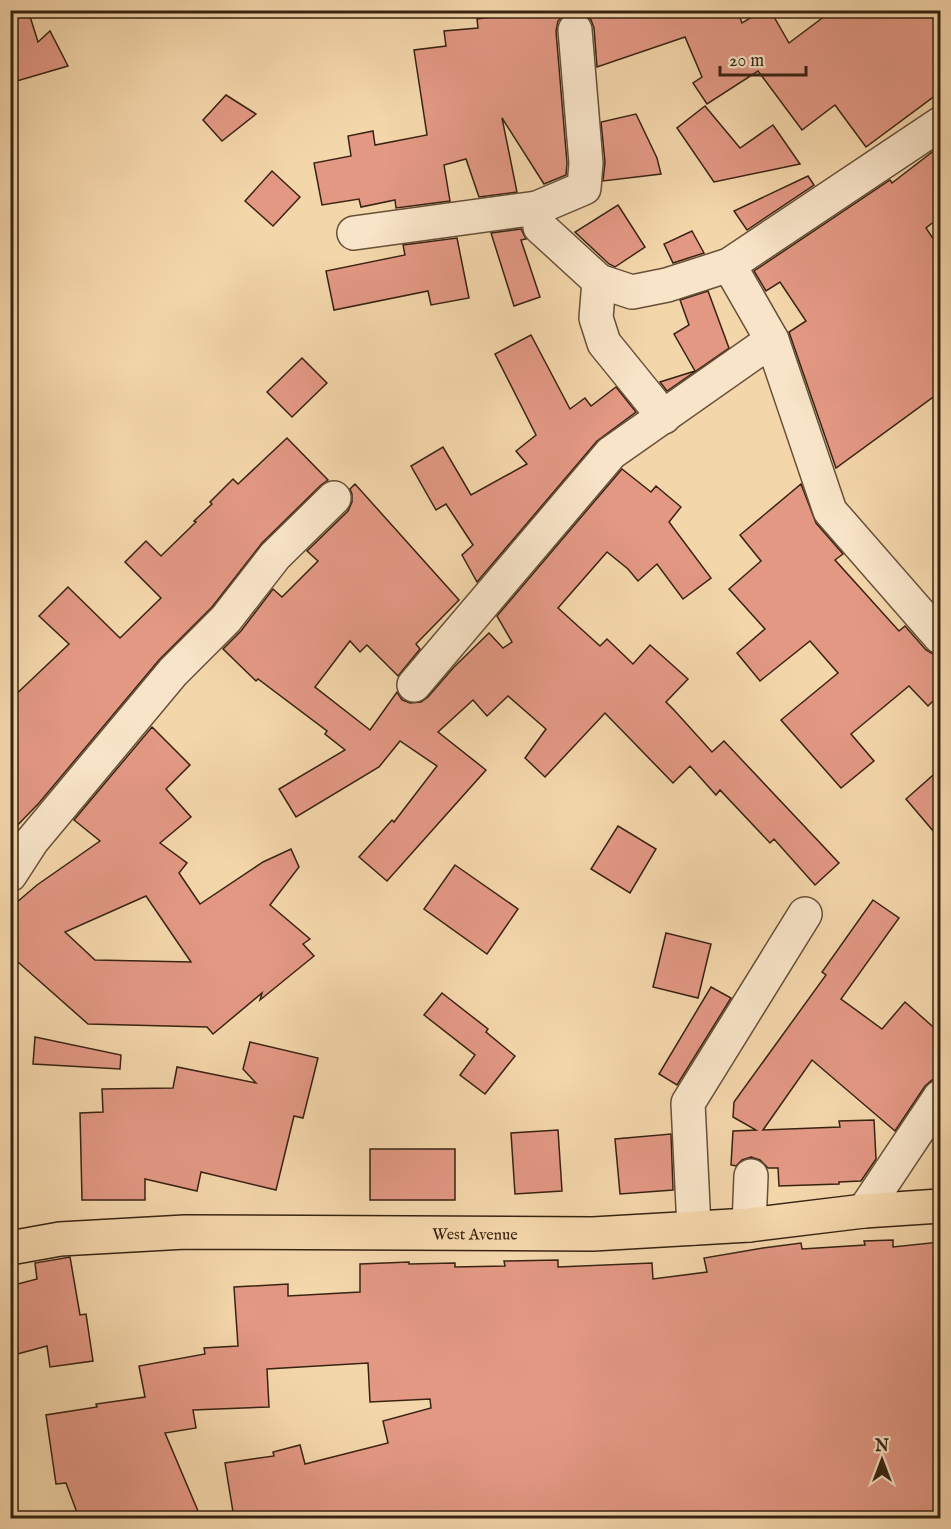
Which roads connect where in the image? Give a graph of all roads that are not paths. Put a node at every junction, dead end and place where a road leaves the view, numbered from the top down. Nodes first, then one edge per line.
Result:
1 (575, 30) dead end
2 (940, 124) edge
3 (537, 208) junction
4 (354, 233) dead end
5 (729, 265) junction
6 (599, 281) junction
7 (772, 340) junction
8 (664, 417) junction
9 (334, 498) dead end
10 (940, 637) edge
11 (414, 685) dead end
12 (10, 875) edge
13 (805, 914) dead end
14 (940, 1096) edge
15 (751, 1176) dead end
16 (940, 1206) edge
17 (864, 1211) junction
18 (749, 1225) junction
19 (694, 1228) junction
20 (10, 1248) edge

1 - 3 street
2 - 5 street
3 - 4 street
3 - 6 street
5 - 6 street
5 - 7 street
6 - 8 street
7 - 8 street
7 - 10 street
8 - 11 street
9 - 12 street
13 - 19 street
14 - 17 street
15 - 18 street
16 - 17 main road, West Avenue
17 - 18 main road, West Avenue
18 - 19 main road, West Avenue
19 - 20 main road, West Avenue

